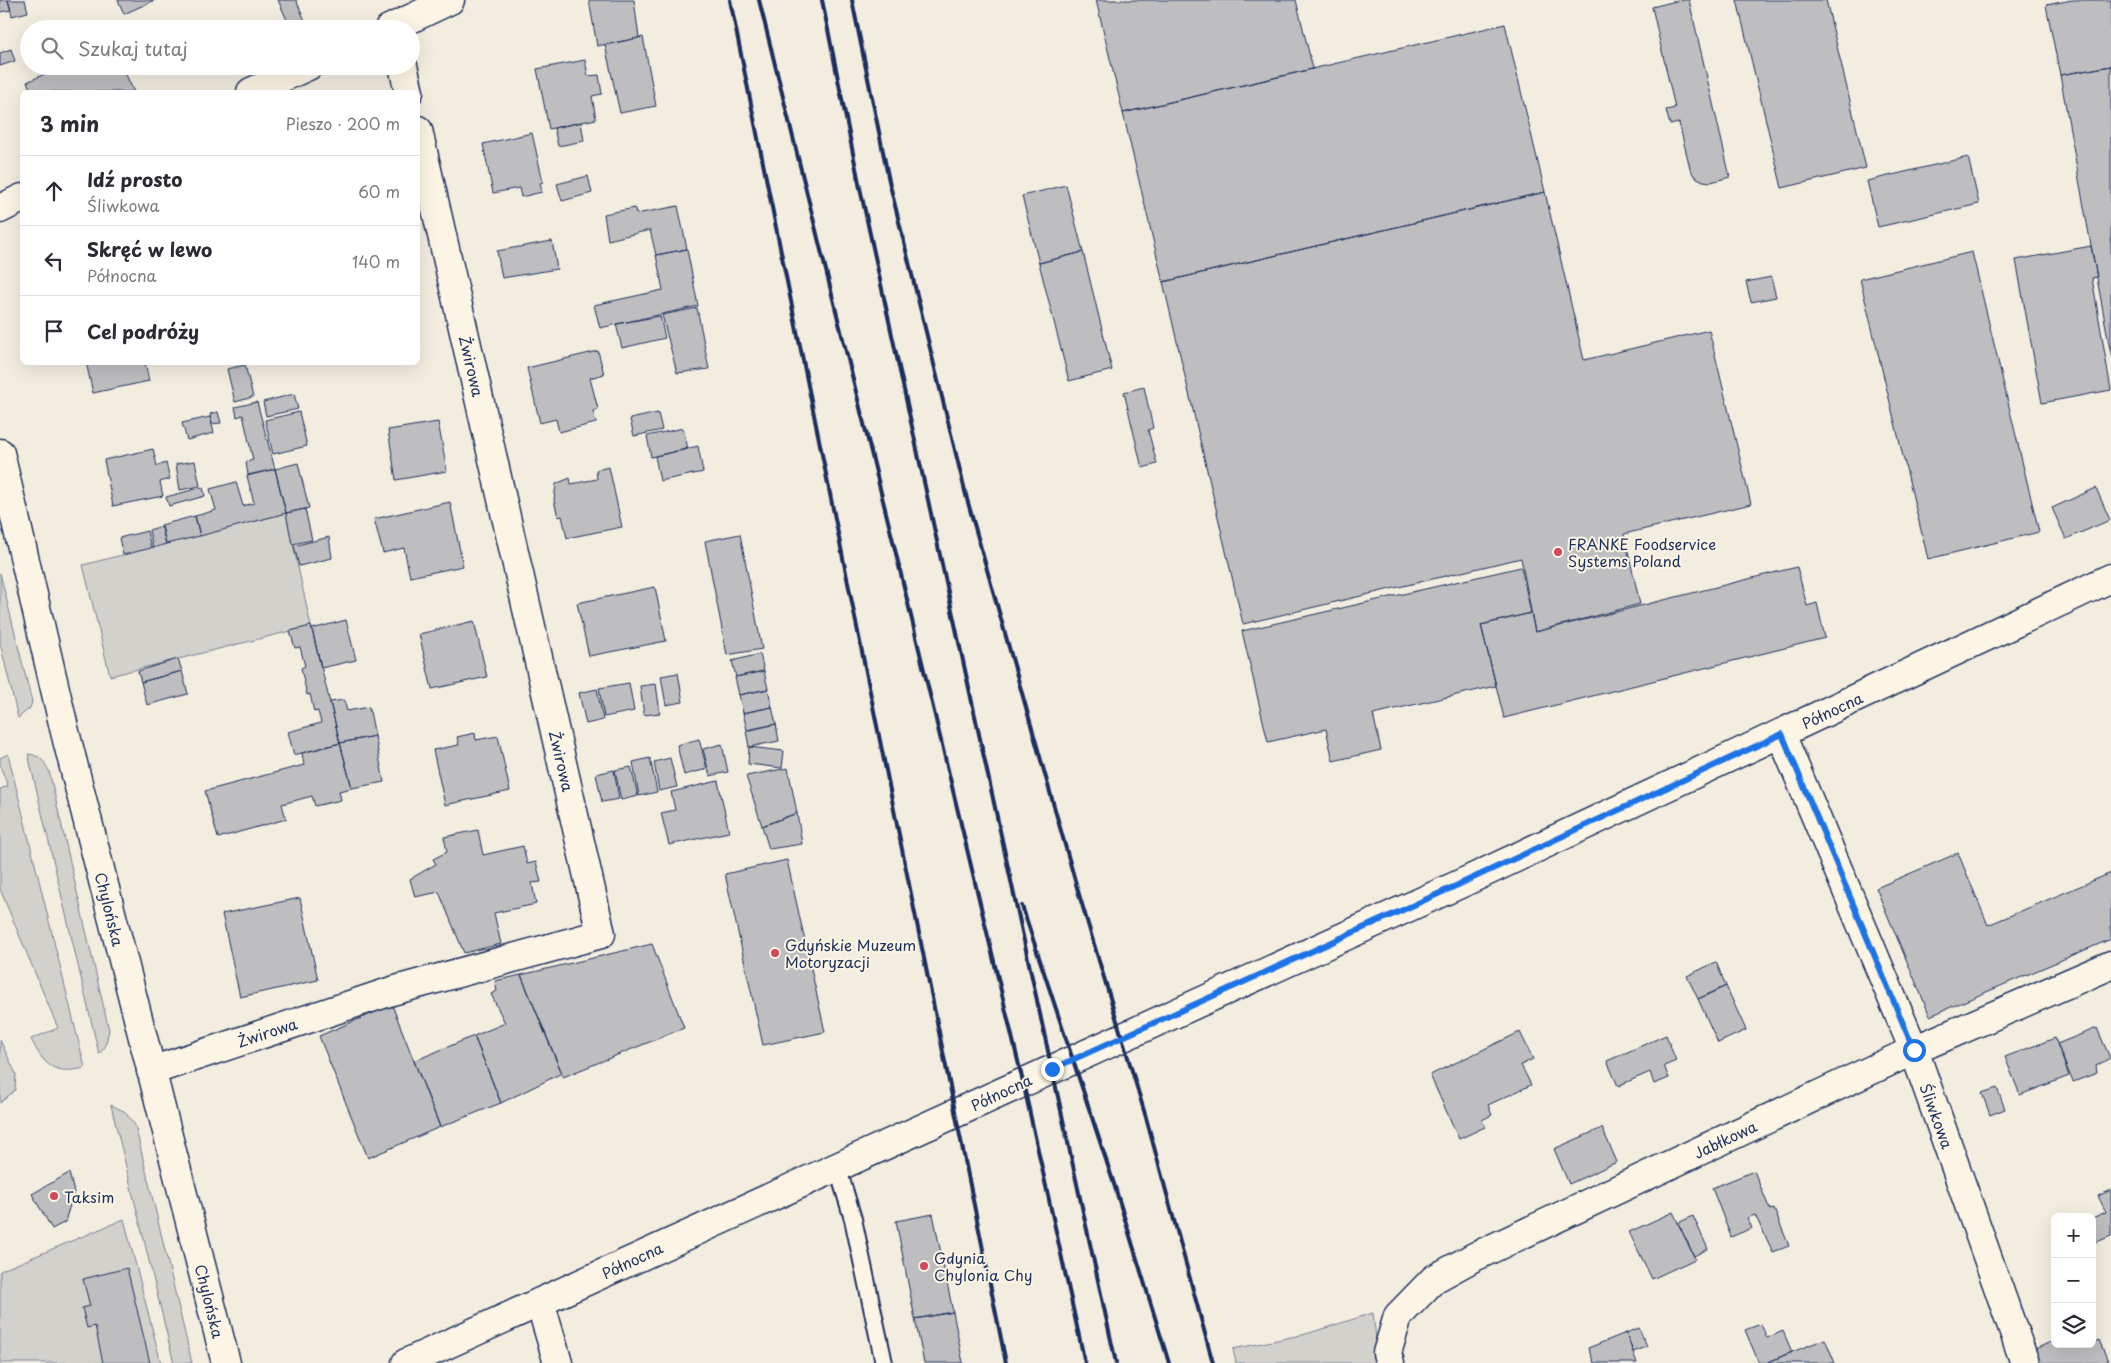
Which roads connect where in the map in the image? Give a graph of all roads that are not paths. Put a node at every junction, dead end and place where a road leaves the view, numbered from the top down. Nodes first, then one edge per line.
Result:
1 (450, 0) edge
2 (409, 20) edge
3 (288, 75) edge
4 (405, 75) edge
5 (255, 90) edge
6 (409, 90) edge
7 (420, 139) edge
8 (20, 199) edge
9 (0, 209) edge
10 (0, 454) edge
11 (2111, 578) edge
12 (1782, 734) junction
13 (2111, 964) edge
14 (1914, 1050) junction
15 (152, 1071) junction
16 (837, 1166) junction
17 (540, 1302) junction
18 (226, 1363) edge
19 (406, 1363) edge
20 (558, 1363) edge
21 (884, 1363) edge
22 (1390, 1363) edge
23 (2025, 1363) edge

1 - 2 street
3 - 5 street
4 - 6 street
7 - 15 street, Żwirowa
8 - 9 street
10 - 15 street, Chylońska
11 - 12 street, Północna
12 - 14 street, Śliwkowa
12 - 16 street, Północna
13 - 14 street, Jabłkowa
14 - 22 street, Jabłkowa
14 - 23 street, Śliwkowa
15 - 18 street, Chylońska
16 - 17 street, Północna
16 - 21 lane
17 - 19 street, Północna
17 - 20 street

